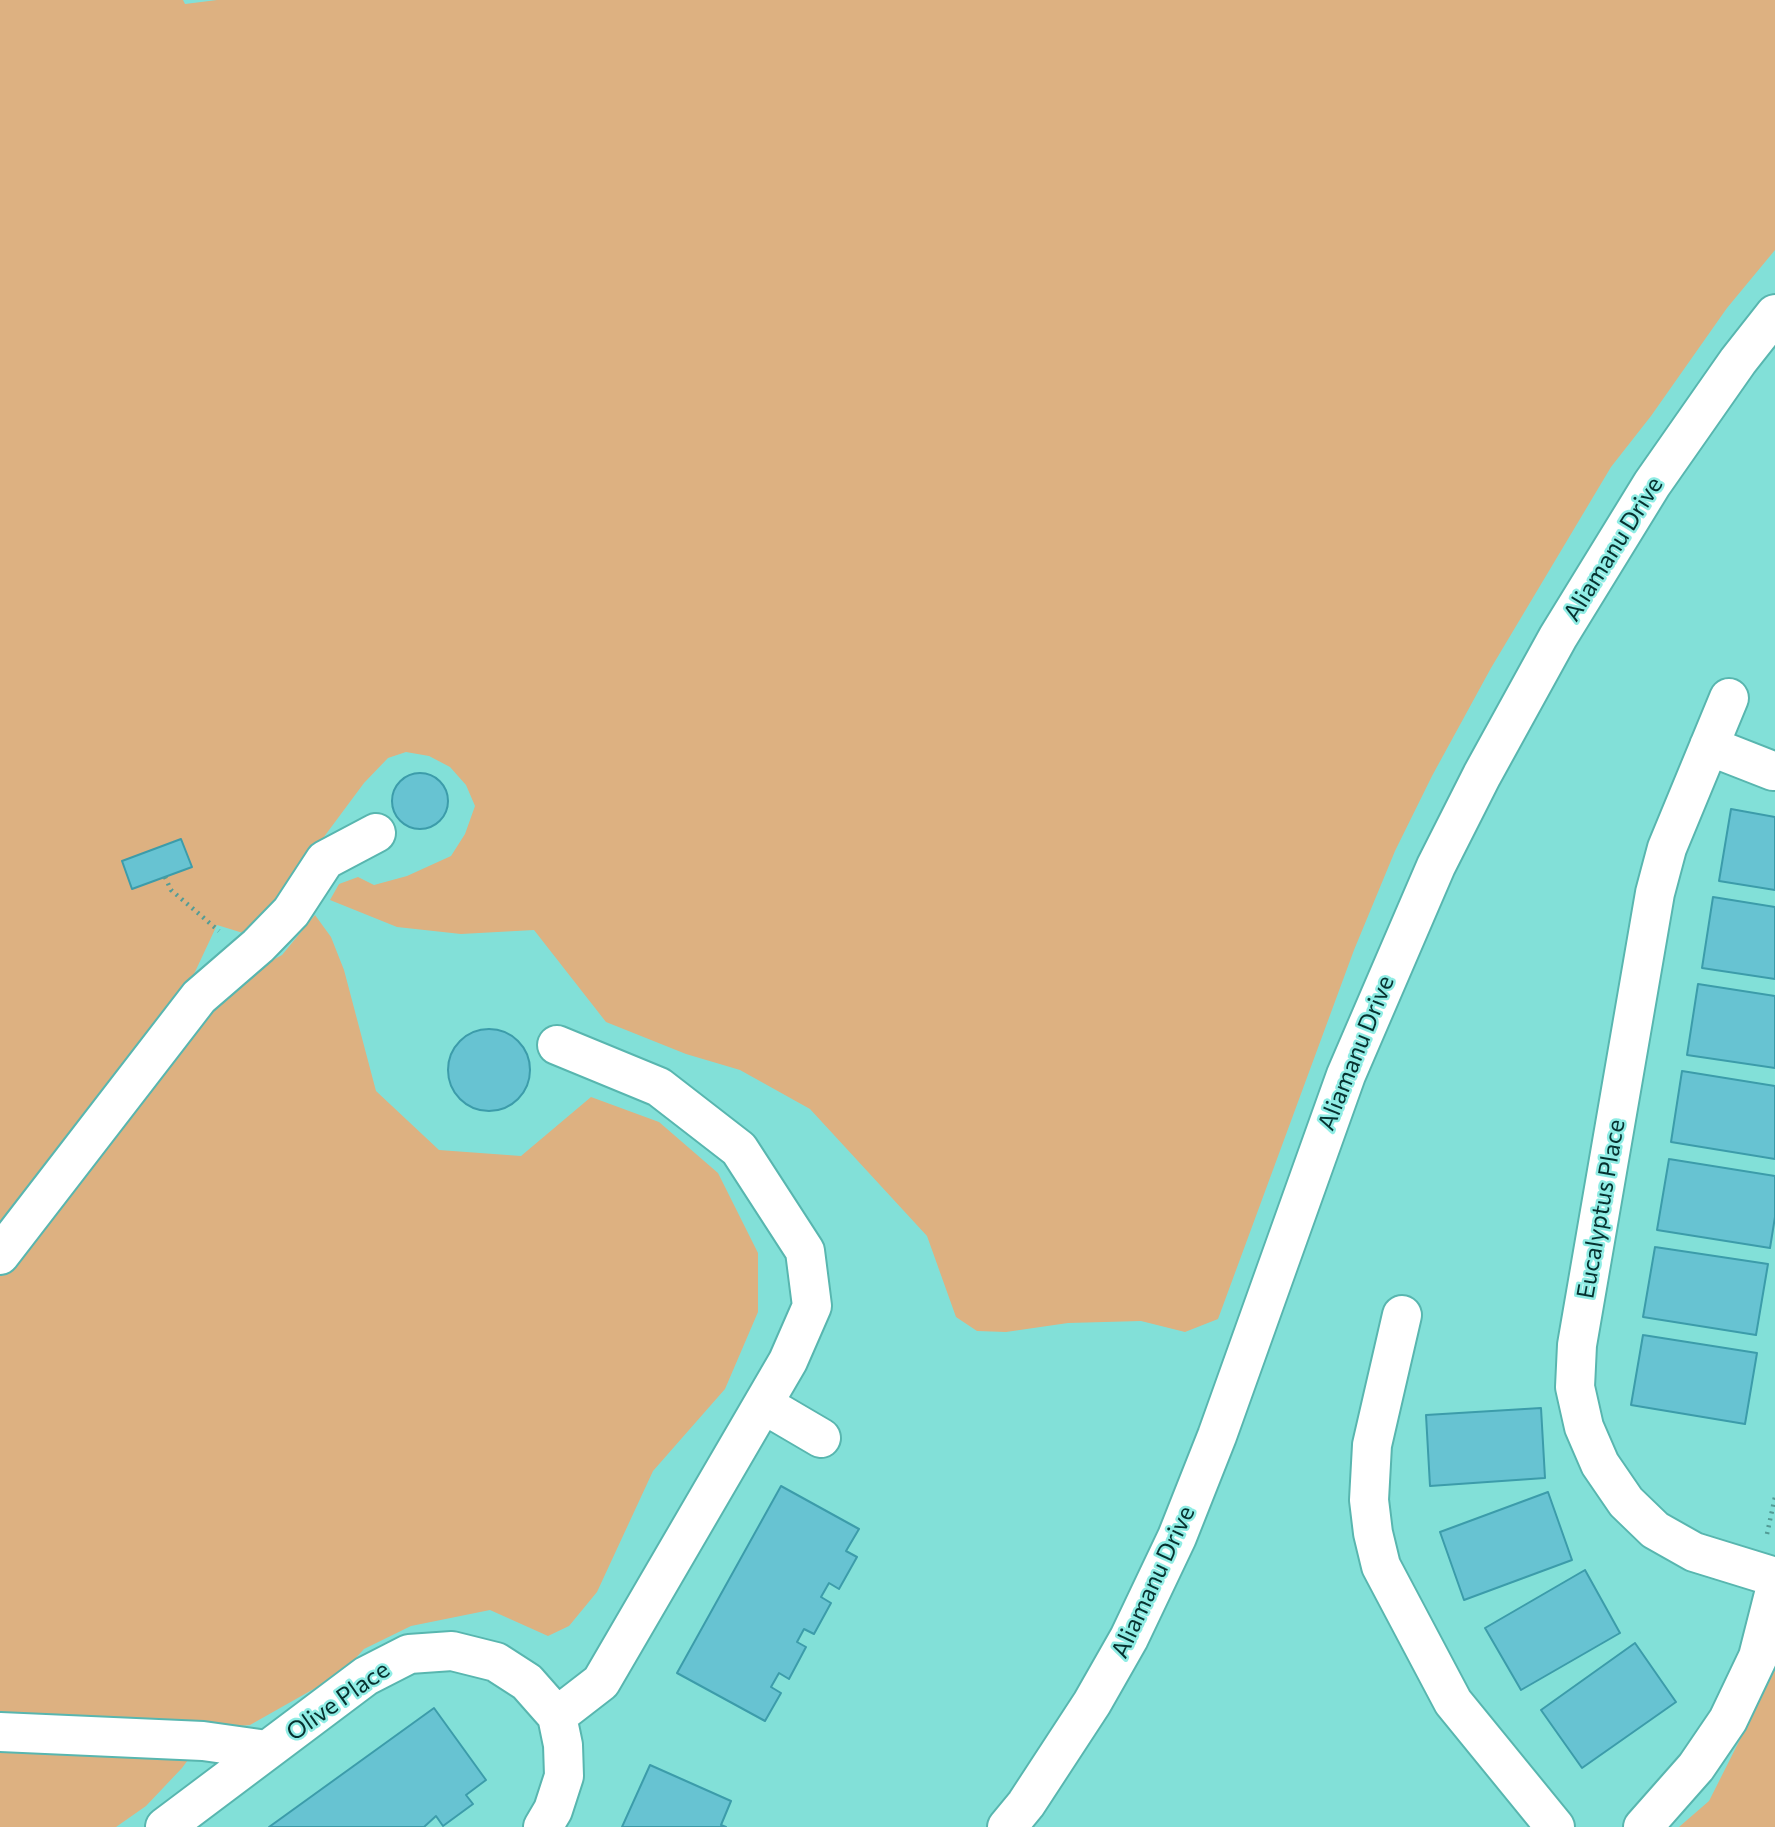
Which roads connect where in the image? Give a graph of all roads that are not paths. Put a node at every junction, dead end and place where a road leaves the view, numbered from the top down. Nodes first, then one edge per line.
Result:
1 (1775, 314) edge
2 (1730, 698) dead end
3 (1709, 746) junction
4 (1773, 771) edge
5 (376, 832) dead end
6 (557, 1045) dead end
7 (0, 1255) edge
8 (1402, 1315) dead end
9 (763, 1404) junction
10 (821, 1438) dead end
11 (1775, 1577) edge
12 (1775, 1590) edge
13 (557, 1716) junction
14 (0, 1732) edge
15 (267, 1750) junction
16 (165, 1827) edge
17 (543, 1827) edge
18 (1007, 1827) edge
19 (1555, 1827) edge
20 (1643, 1827) edge

1 - 18 street, Aliamanu Drive
2 - 3 street, Eucalyptus Place
3 - 4 street
3 - 11 street, Eucalyptus Place
5 - 7 street
6 - 9 street
8 - 19 street
9 - 10 street
9 - 13 street
12 - 20 street
13 - 15 street, Olive Place
13 - 17 street
14 - 15 street
15 - 16 street, Olive Place

